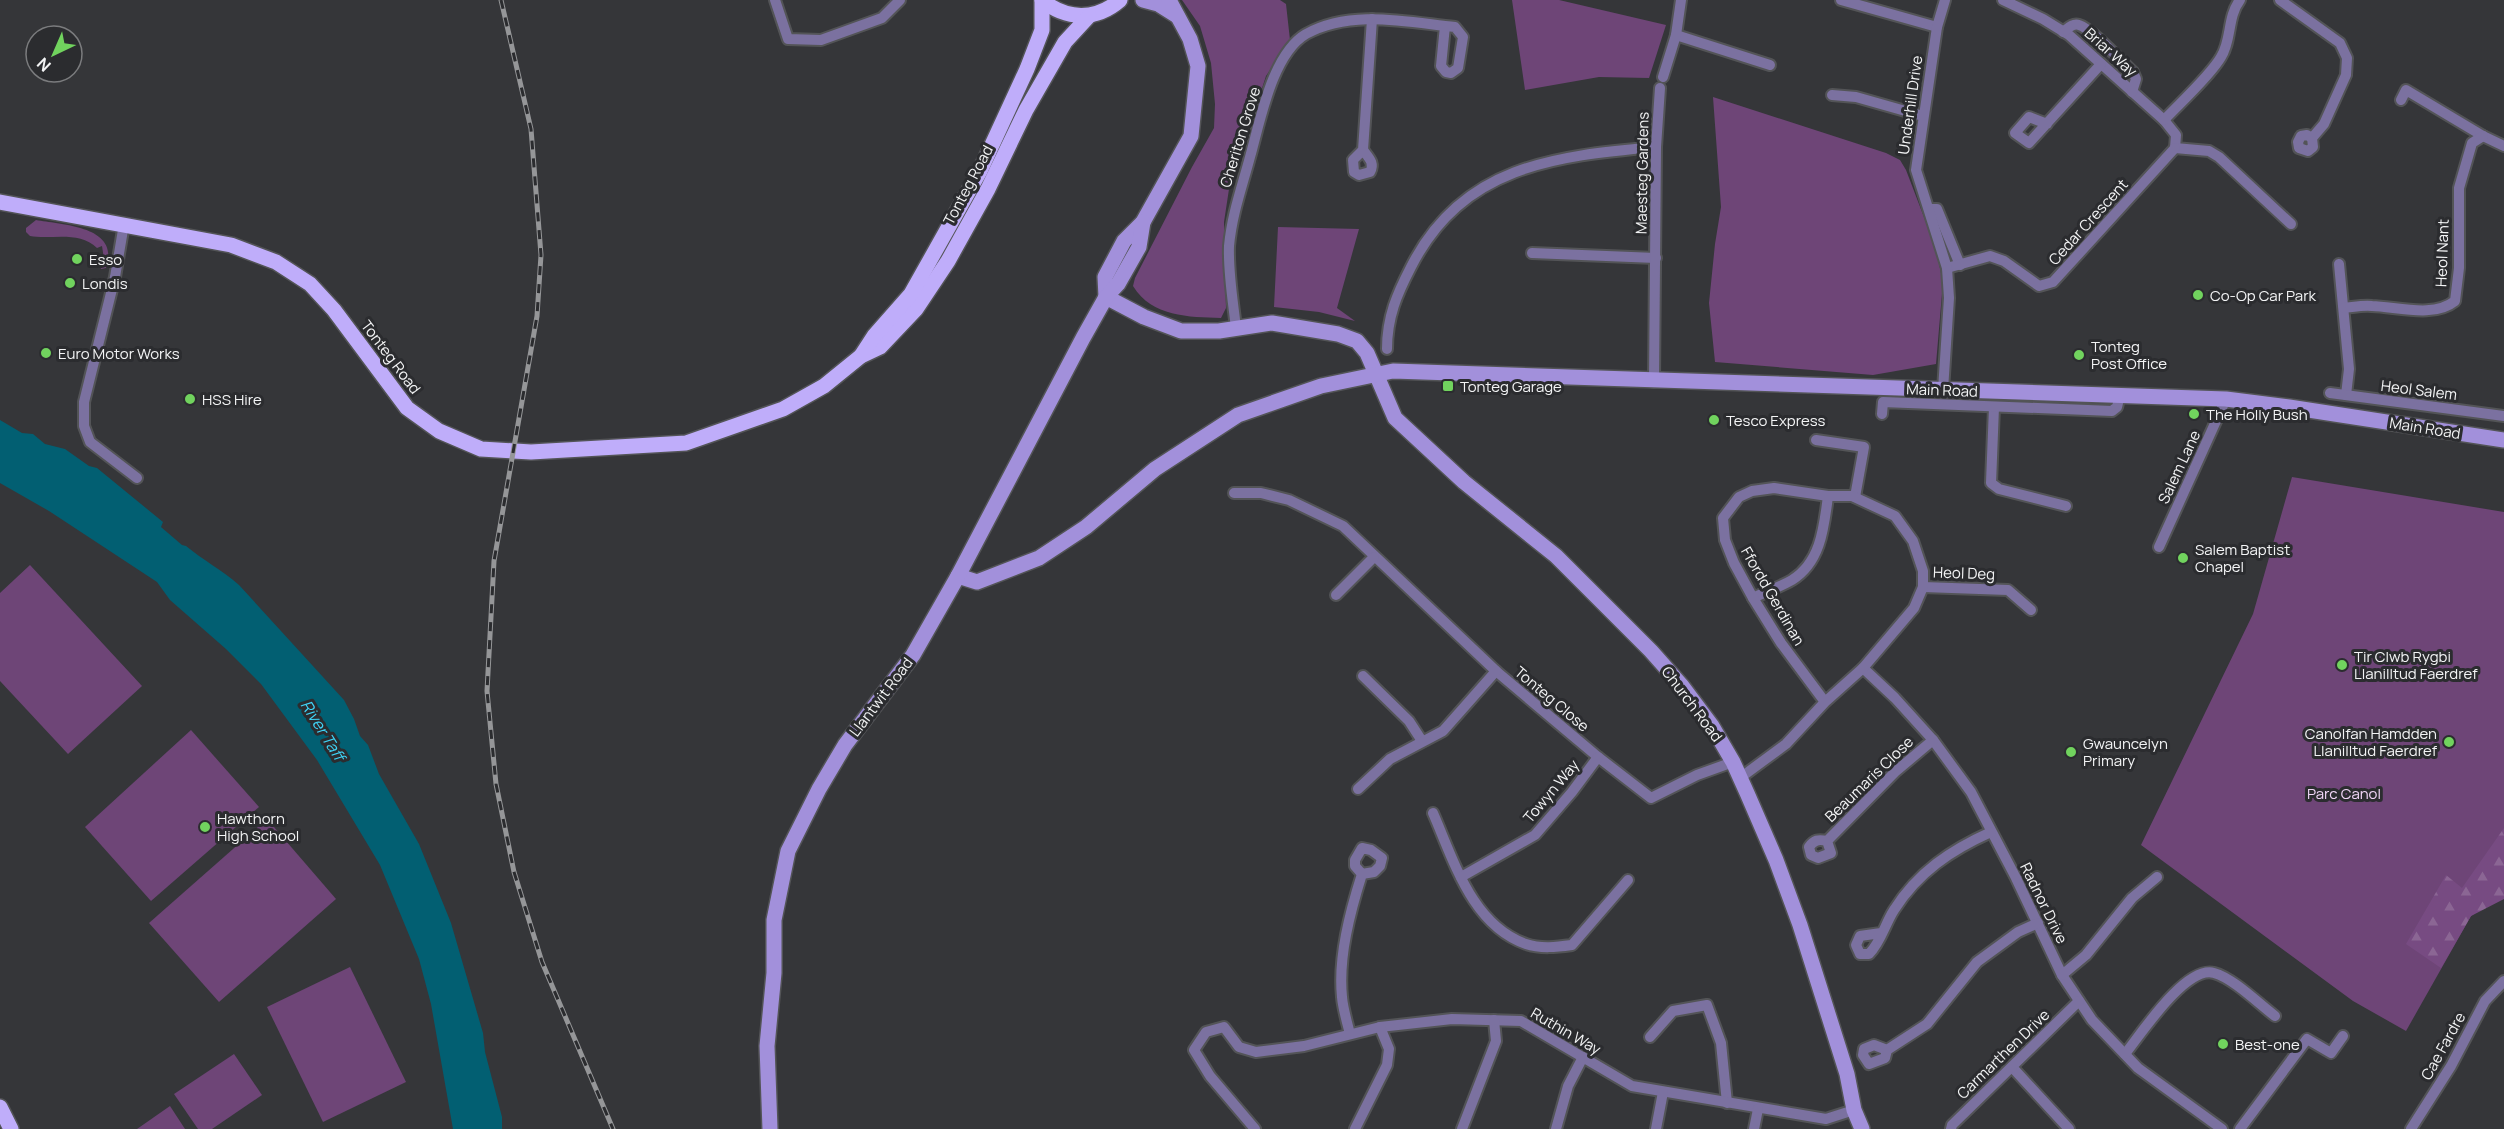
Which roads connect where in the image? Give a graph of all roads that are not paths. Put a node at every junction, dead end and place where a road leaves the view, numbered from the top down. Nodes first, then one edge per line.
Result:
1 (775, 0) edge
2 (900, 0) edge
3 (1042, 0) edge
4 (1120, 0) edge
5 (1143, 0) edge
6 (1169, 0) edge
7 (1681, 0) edge
8 (1841, 0) edge
9 (1945, 0) edge
10 (2003, 0) edge
11 (2240, 0) edge
12 (2280, 0) edge
13 (1089, 16) junction
14 (1182, 19) junction
15 (1372, 19) junction
16 (1445, 26) dead end
17 (1937, 27) junction
18 (2063, 32) junction
19 (1676, 35) junction
20 (2101, 64) junction
21 (1770, 65) dead end
22 (1663, 77) dead end
23 (1660, 88) dead end
24 (2132, 92) junction
25 (1832, 94) dead end
26 (2400, 100) dead end
27 (1923, 116) junction
28 (2164, 120) junction
29 (2047, 124) dead end
30 (2483, 136) junction
31 (2312, 138) dead end
32 (2504, 146) edge
33 (1656, 147) junction
34 (2175, 148) junction
35 (1364, 150) dead end
36 (0, 202) edge
37 (1929, 209) junction
38 (124, 224) junction
39 (2290, 224) dead end
40 (1532, 254) dead end
41 (1656, 258) junction
42 (2339, 264) dead end
43 (1960, 265) junction
44 (1947, 268) junction
45 (1106, 297) junction
46 (2344, 308) junction
47 (1236, 328) junction
48 (1387, 349) dead end
49 (861, 356) junction
50 (1376, 374) junction
51 (1654, 382) junction
52 (1943, 390) junction
53 (2330, 393) dead end
54 (2120, 395) junction
55 (2346, 395) junction
56 (2226, 399) junction
57 (1994, 407) junction
58 (1882, 414) dead end
59 (2504, 416) edge
60 (2504, 440) edge
61 (1816, 441) dead end
62 (137, 478) dead end
63 (1234, 493) dead end
64 (1828, 496) junction
65 (1855, 497) junction
66 (2066, 506) dead end
67 (2159, 547) dead end
68 (1374, 557) junction
69 (958, 576) junction
70 (1923, 587) junction
71 (1336, 595) dead end
72 (1753, 598) junction
73 (2031, 610) dead end
74 (1863, 668) junction
75 (1496, 671) junction
76 (1363, 676) dead end
77 (1825, 702) junction
78 (1933, 740) junction
79 (1422, 741) junction
80 (1598, 757) junction
81 (1733, 762) junction
82 (1740, 778) junction
83 (1358, 789) dead end
84 (1433, 813) dead end
85 (1990, 832) junction
86 (1827, 841) dead end
87 (1362, 874) dead end
88 (1461, 877) junction
89 (2157, 877) dead end
90 (1628, 880) dead end
91 (2038, 923) junction
92 (1881, 933) dead end
93 (2062, 975) junction
94 (2504, 981) edge
95 (2079, 1001) junction
96 (2275, 1016) dead end
97 (1494, 1020) junction
98 (1380, 1027) junction
99 (1350, 1034) junction
100 (2343, 1036) dead end
101 (1650, 1037) dead end
102 (1887, 1050) dead end
103 (2125, 1054) junction
104 (1583, 1058) junction
105 (2012, 1067) junction
106 (1663, 1092) junction
107 (1726, 1103) junction
108 (0, 1107) edge
109 (1758, 1109) junction
110 (1854, 1110) junction
111 (11, 1129) edge
112 (770, 1129) edge
113 (1255, 1129) edge
114 (1355, 1129) edge
115 (1462, 1129) edge
116 (1556, 1129) edge
117 (1656, 1129) edge
118 (1754, 1129) edge
119 (1862, 1129) edge
120 (1951, 1129) edge
121 (2069, 1129) edge
122 (2222, 1129) edge
123 (2240, 1129) edge
124 (2411, 1129) edge

1 - 2 street
3 - 13 main road
3 - 49 main road, Tonteg Road
4 - 13 main road
5 - 14 main road
6 - 14 main road
7 - 19 street
8 - 17 street
9 - 17 street, Underhill Drive
10 - 18 street, Briar Way
11 - 28 street
12 - 31 street
13 - 49 main road, Tonteg Road
14 - 45 main road
15 - 16 street, Cheriton Grove
15 - 35 street
15 - 47 street, Cheriton Grove
17 - 27 street, Underhill Drive
18 - 20 street, Briar Way
18 - 24 street
19 - 21 street
19 - 22 street
20 - 24 street, Briar Way
20 - 29 street
23 - 33 street, Maesteg Gardens
24 - 28 street, Briar Way
25 - 27 street
26 - 30 street
27 - 37 street, Underhill Drive
28 - 34 street, Briar Way
30 - 32 street
30 - 46 street, Heol Nant
33 - 41 street, Maesteg Gardens
33 - 48 street
34 - 39 street
34 - 43 street, Cedar Crescent
36 - 38 main road, Tonteg Road
37 - 43 street
37 - 44 street, Underhill Drive
38 - 49 main road, Tonteg Road
38 - 62 street
40 - 41 street
41 - 51 street, Maesteg Gardens
42 - 46 street
43 - 44 street, Cedar Crescent
44 - 52 street, Underhill Drive
45 - 47 main road
45 - 69 main road, Llantwit Road
46 - 55 street
47 - 50 main road
50 - 51 main road, Main Road
50 - 69 main road, Main Road
50 - 81 main road, Church Road
51 - 52 main road, Main Road
52 - 54 main road, Main Road
53 - 55 street, Heol Salem
54 - 56 main road, Main Road
54 - 57 street
55 - 59 street, Heol Salem
56 - 60 main road, Main Road
56 - 67 street, Salem Lane
57 - 58 street
57 - 66 street
61 - 65 street
63 - 68 street, Tonteg Close
64 - 65 street, Ffordd Gerdinan
64 - 72 street
64 - 72 street, Ffordd Gerdinan
65 - 70 street, Ffordd Gerdinan
68 - 71 street
68 - 75 street, Tonteg Close
69 - 112 main road, Llantwit Road
70 - 73 street, Heol Deg
70 - 74 street
72 - 77 street, Ffordd Gerdinan
74 - 77 street
74 - 78 street, Radnor Drive
75 - 79 street
75 - 80 street, Tonteg Close
76 - 79 street
77 - 82 street
78 - 85 street, Radnor Drive
78 - 86 street, Beaumaris Close
79 - 83 street
80 - 81 street, Tonteg Close
80 - 88 street, Towyn Way
81 - 82 main road, Church Road
82 - 110 main road, Church Road
84 - 88 street
85 - 91 street, Radnor Drive
85 - 92 street
87 - 99 street
88 - 90 street
89 - 93 street
91 - 93 street, Radnor Drive
91 - 102 street
93 - 95 street, Radnor Drive
94 - 124 street, Cae Fardre
95 - 103 street, Radnor Drive
95 - 105 street, Carmarthen Drive
96 - 103 street
97 - 98 street, Ruthin Way
97 - 104 street, Ruthin Way
97 - 115 street
98 - 99 street, Ruthin Way
98 - 114 street
99 - 113 street, Ruthin Way
100 - 123 street
101 - 107 street
103 - 122 street, Radnor Drive
104 - 106 street, Ruthin Way
104 - 116 street
105 - 120 street, Carmarthen Drive
105 - 121 street
106 - 107 street, Ruthin Way
106 - 117 street
107 - 109 street, Ruthin Way
108 - 111 main road
109 - 110 street, Ruthin Way
109 - 118 street
110 - 119 main road, Church Road

